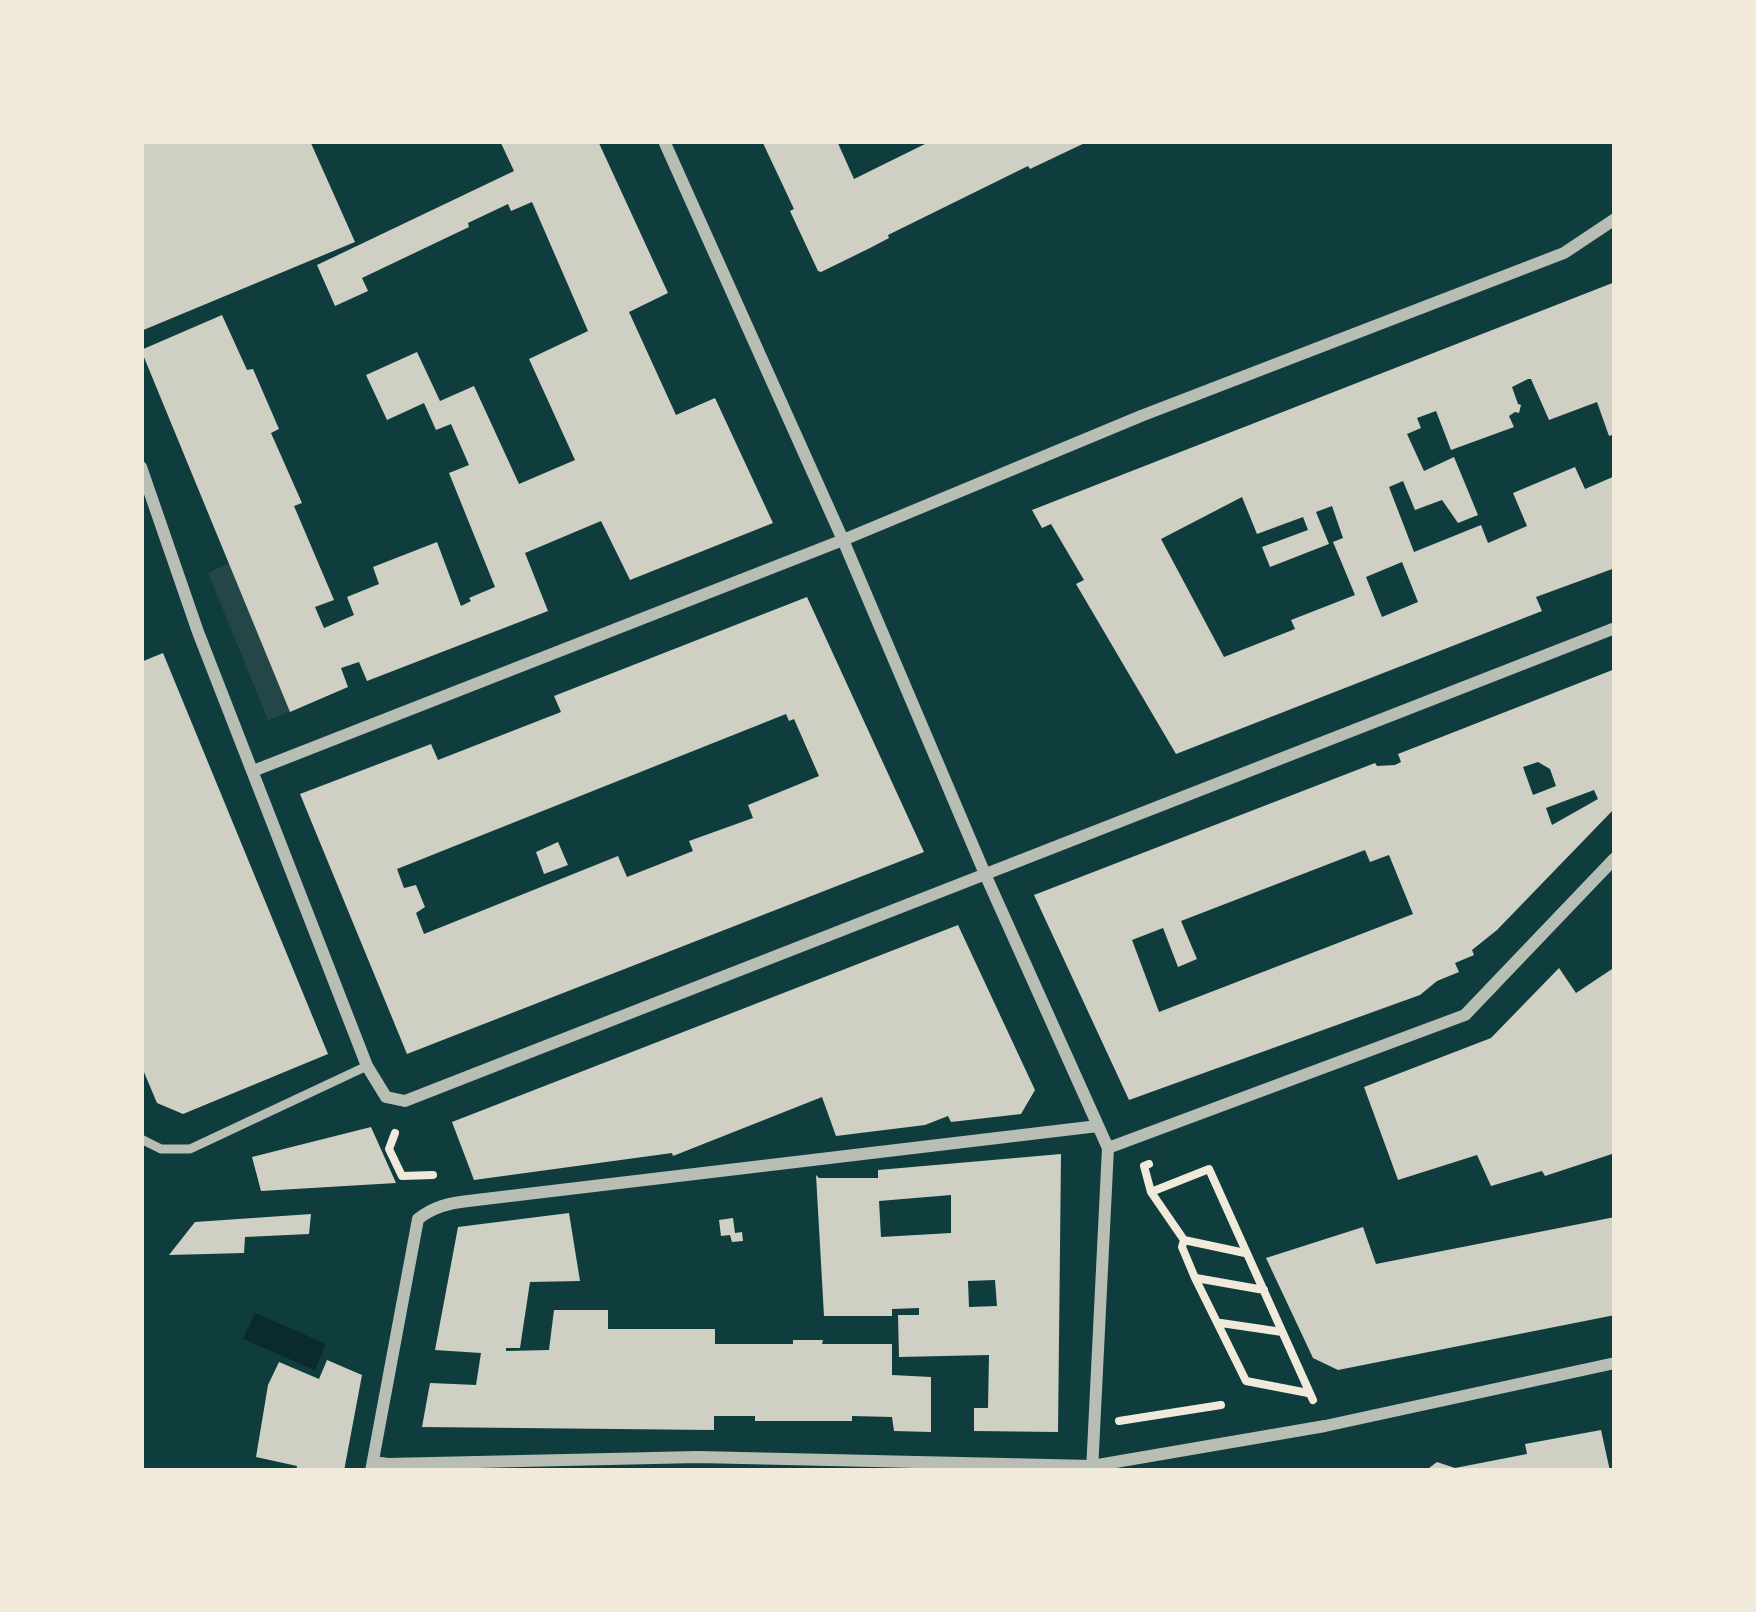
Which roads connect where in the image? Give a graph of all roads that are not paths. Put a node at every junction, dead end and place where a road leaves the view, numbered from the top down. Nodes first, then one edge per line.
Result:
1 (664, 141) edge
2 (1615, 219) edge
3 (141, 467) edge
4 (843, 540) junction
5 (1615, 628) edge
6 (253, 771) junction
7 (1615, 858) edge
8 (986, 874) junction
9 (367, 1066) junction
10 (1098, 1126) junction
11 (141, 1139) edge
12 (1108, 1148) junction
13 (1615, 1363) edge
14 (372, 1466) edge
15 (1092, 1469) edge

1 - 4 street
2 - 4 street
3 - 6 street
4 - 6 street
4 - 8 street
5 - 8 street
6 - 9 street
7 - 12 street
8 - 9 street
8 - 10 street
9 - 11 lane
10 - 12 street
10 - 14 street
12 - 15 street
13 - 15 street
14 - 15 street

